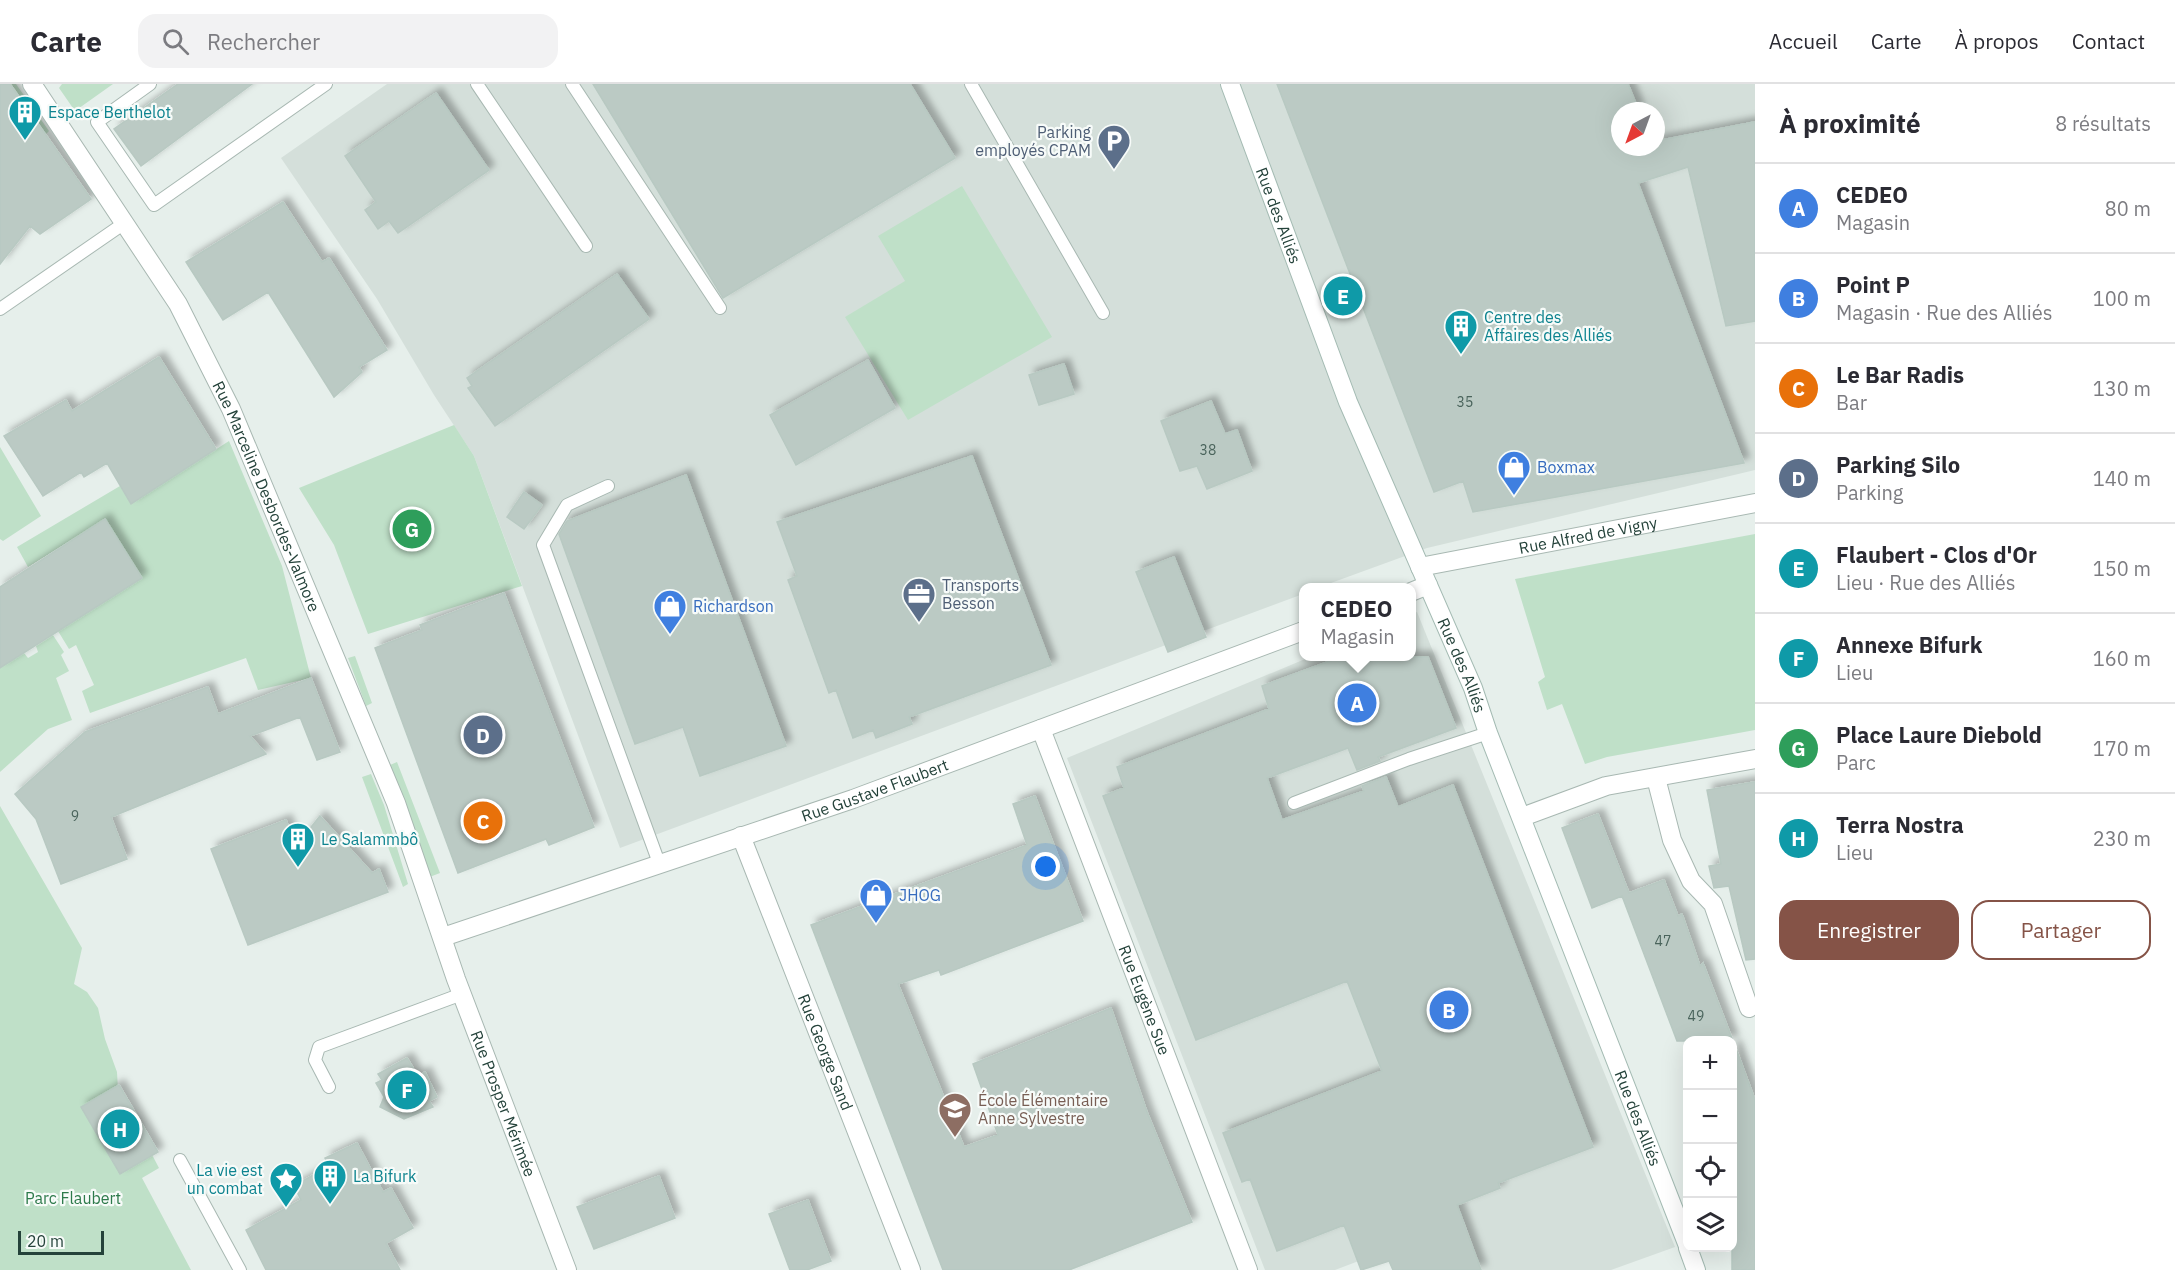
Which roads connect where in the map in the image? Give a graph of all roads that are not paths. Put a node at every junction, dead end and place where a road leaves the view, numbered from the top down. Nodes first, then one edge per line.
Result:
1 (32, 84) edge
2 (150, 84) edge
3 (326, 84) edge
4 (477, 84) edge
5 (572, 84) edge
6 (971, 84) edge
7 (1230, 84) edge
8 (126, 222) junction
9 (586, 246) dead end
10 (720, 308) dead end
11 (0, 309) edge
12 (1103, 313) dead end
13 (608, 486) dead end
14 (1755, 503) edge
15 (1420, 567) junction
16 (1420, 588) edge
17 (1299, 632) edge
18 (1041, 729) junction
19 (1488, 734) junction
20 (1755, 759) edge
21 (1656, 778) junction
22 (1294, 803) dead end
23 (1522, 817) junction
24 (741, 836) junction
25 (659, 863) junction
26 (442, 937) junction
27 (462, 994) junction
28 (1749, 1008) dead end
29 (329, 1087) dead end
30 (180, 1160) dead end
31 (1683, 1234) edge
32 (1690, 1252) edge
33 (240, 1270) edge
34 (567, 1270) edge
35 (910, 1270) edge
36 (1248, 1270) edge
37 (1696, 1270) edge

1 - 8 street, Rue Marceline Desbordes-Valmore
2 - 3 lane
4 - 9 lane
5 - 10 lane
6 - 12 lane
7 - 15 street, Rue des Alliés
8 - 11 lane
8 - 26 street, Rue Marceline Desbordes-Valmore
13 - 25 lane
14 - 15 street, Rue Alfred de Vigny
15 - 16 street, Rue des Alliés
16 - 19 street, Rue des Alliés
17 - 18 street, Rue Gustave Flaubert
18 - 24 street, Rue Gustave Flaubert
18 - 36 street, Rue Eugène Sue
19 - 22 lane
19 - 23 street, Rue des Alliés
20 - 21 street
21 - 23 street
21 - 28 street
23 - 31 street, Rue des Alliés
24 - 25 street, Rue Gustave Flaubert
24 - 35 street, Rue George Sand
25 - 26 street, Rue Gustave Flaubert
26 - 27 street, Rue Prosper Mérimée
27 - 29 lane
27 - 34 street, Rue Prosper Mérimée
30 - 33 lane
32 - 37 street, Rue des Alliés

